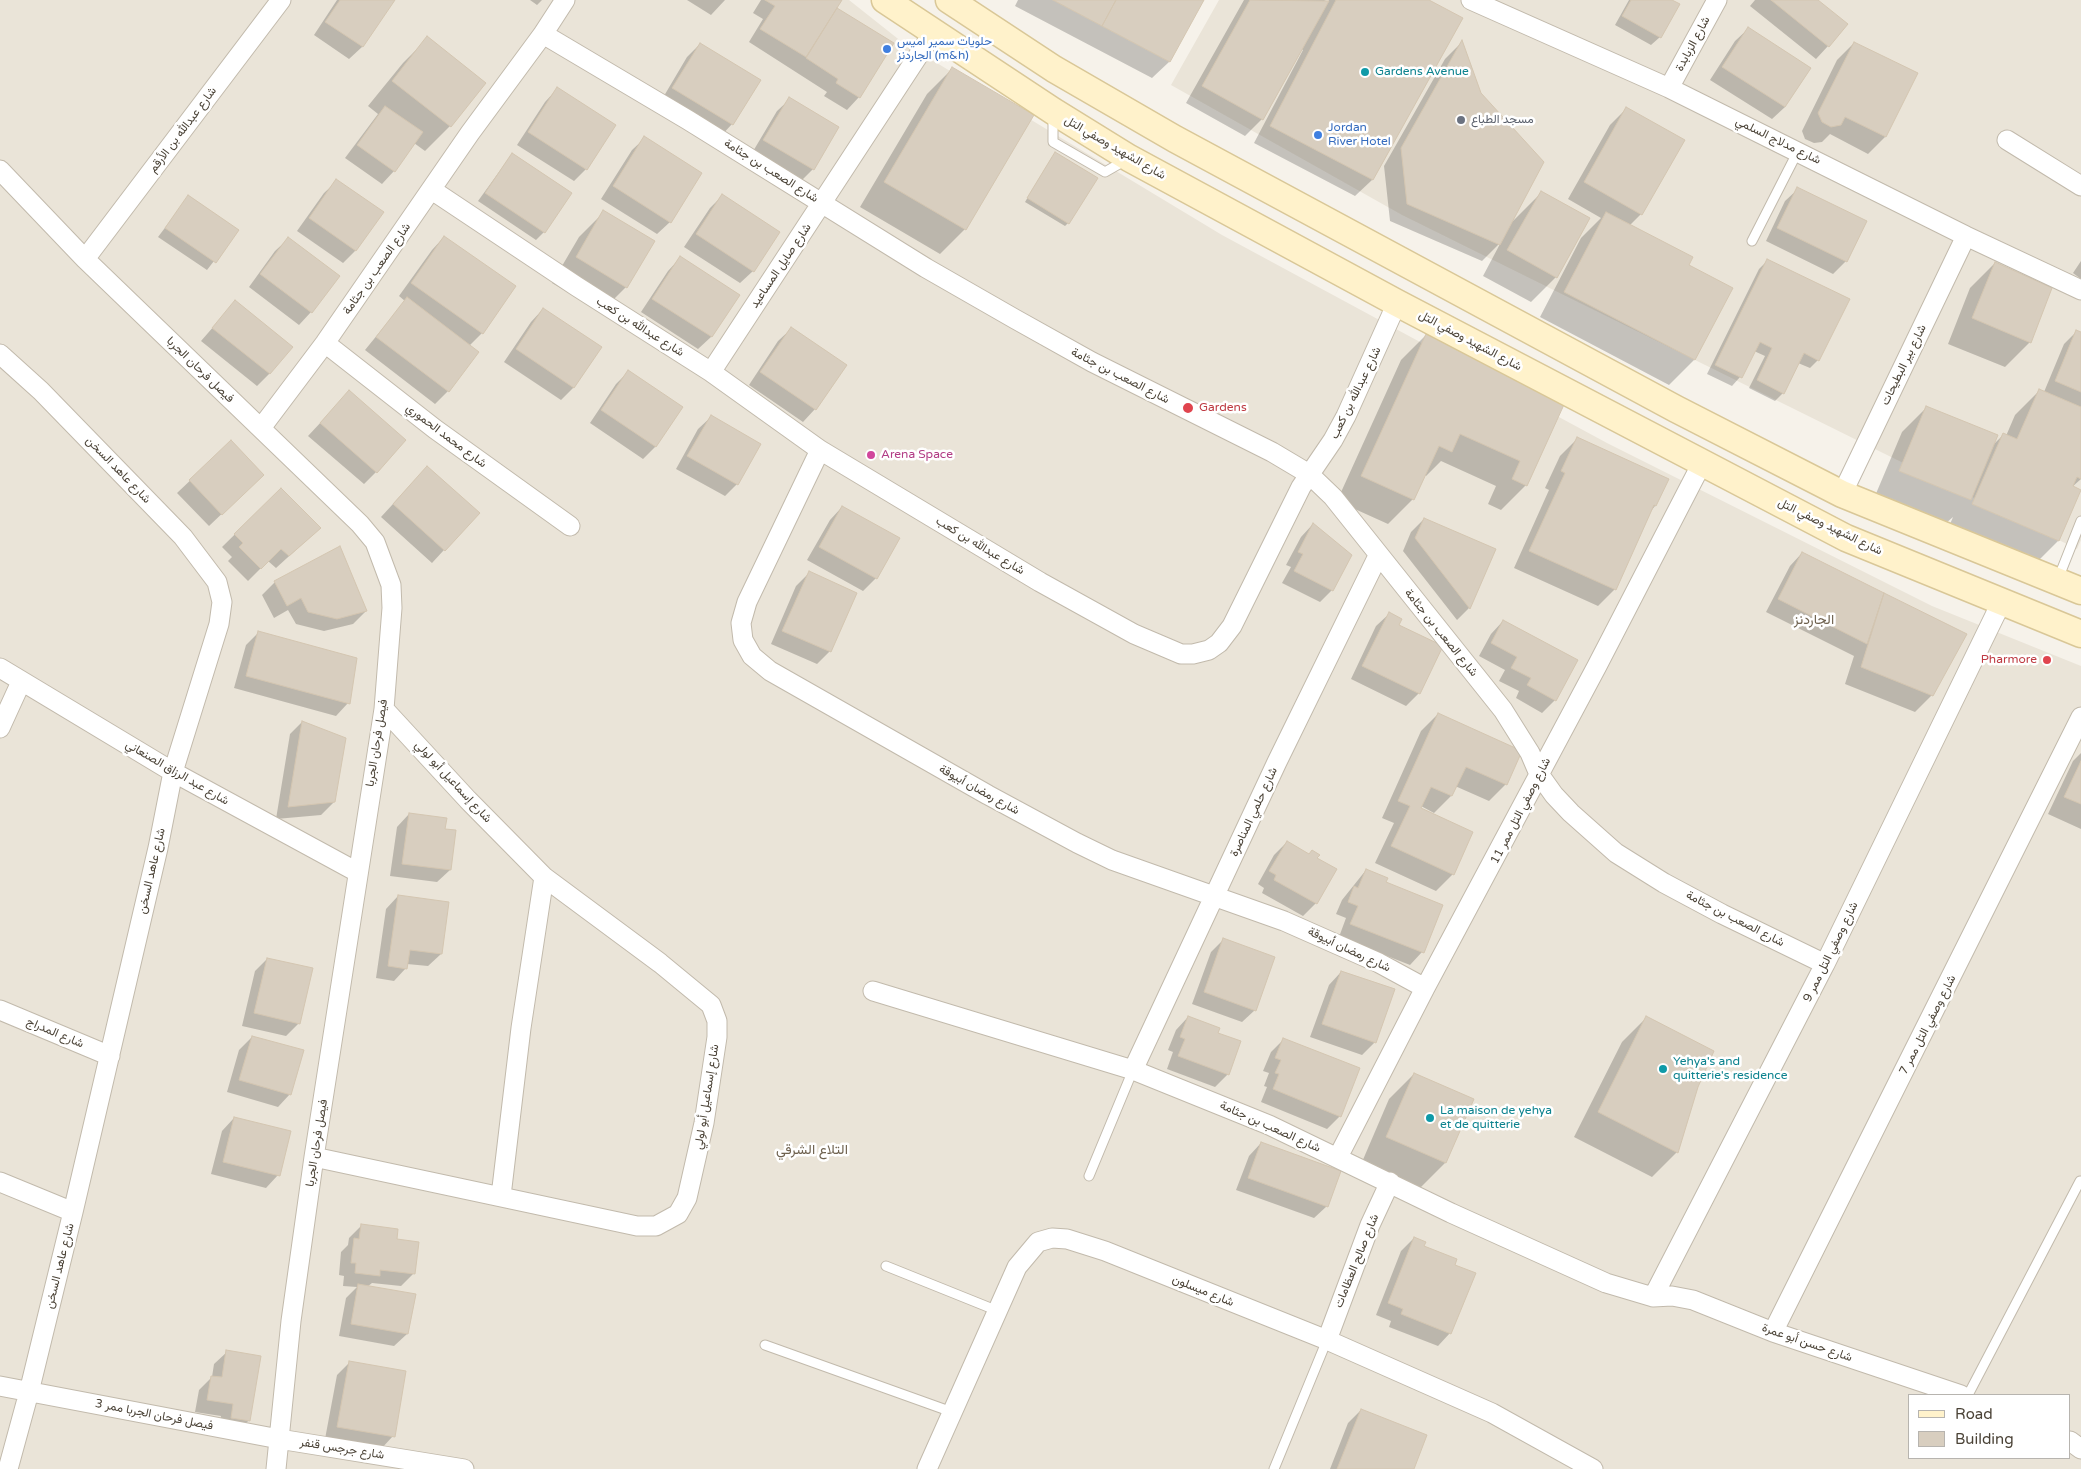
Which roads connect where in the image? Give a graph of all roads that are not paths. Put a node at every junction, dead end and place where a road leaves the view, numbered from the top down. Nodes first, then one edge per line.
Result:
1 (281, 0) edge
2 (565, 0) edge
3 (884, 0) edge
4 (1471, 0) edge
5 (1717, 0) edge
6 (952, 1) edge
7 (933, 33) junction
8 (543, 34) junction
9 (1669, 88) junction
10 (2007, 140) dead end
11 (1798, 151) junction
12 (0, 170) edge
13 (2081, 186) edge
14 (432, 190) junction
15 (823, 203) junction
16 (1966, 236) junction
17 (1752, 241) dead end
18 (85, 259) junction
19 (2081, 290) edge
20 (1398, 303) junction
21 (325, 343) junction
22 (0, 354) edge
23 (711, 372) junction
24 (261, 428) junction
25 (820, 450) junction
26 (1702, 463) junction
27 (1309, 474) junction
28 (1842, 494) junction
29 (2081, 522) edge
30 (570, 526) dead end
31 (1378, 556) junction
32 (2057, 581) junction
33 (2081, 591) edge
34 (2001, 603) junction
35 (2081, 634) edge
36 (0, 668) edge
37 (21, 682) junction
38 (384, 709) junction
39 (2081, 717) edge
40 (0, 728) edge
41 (173, 772) junction
42 (1539, 774) junction
43 (357, 872) junction
44 (544, 876) junction
45 (1215, 896) junction
46 (1825, 964) junction
47 (1425, 988) junction
48 (873, 991) dead end
49 (0, 1010) edge
50 (110, 1056) junction
51 (1133, 1070) junction
52 (314, 1157) junction
53 (1338, 1157) junction
54 (1089, 1176) dead end
55 (2080, 1181) edge
56 (0, 1182) edge
57 (1390, 1182) junction
58 (501, 1196) junction
59 (73, 1212) junction
60 (886, 1266) dead end
61 (1653, 1297) junction
62 (998, 1311) junction
63 (1773, 1332) junction
64 (1327, 1340) junction
65 (765, 1345) dead end
66 (0, 1386) edge
67 (29, 1392) junction
68 (1958, 1394) edge
69 (1969, 1394) edge
70 (952, 1412) junction
71 (279, 1439) junction
72 (8, 1469) edge
73 (276, 1469) edge
74 (464, 1469) edge
75 (927, 1469) edge
76 (1274, 1469) edge
77 (1593, 1469) edge

1 - 18 street, شارع عبدالله بن الأرقم
2 - 8 street, شارع الصعب بن جثامة
3 - 7 main road, شارع الشهيد وصفي التل
4 - 9 street, شارع مدلاج السلمي
5 - 9 street, شارع الزبابدة
6 - 28 main road
7 - 15 street, شارع صايل المساعيد
7 - 20 main road, شارع الشهيد وصفي التل
8 - 14 street, شارع الصعب بن جثامة
8 - 15 street, شارع الصعب بن جثامة
9 - 11 street, شارع مدلاج السلمي
10 - 13 street
11 - 16 street, شارع مدلاج السلمي
11 - 17 lane
12 - 18 street, فيصل فرحان الجربا
14 - 21 street, شارع الصعب بن جثامة
14 - 23 street, شارع عبدالله بن كعب
15 - 23 street, شارع صايل المساعيد
15 - 27 street, شارع الصعب بن جثامة
16 - 19 street, شارع مدلاج السلمي
16 - 28 street, شارع بير البطيحات
18 - 24 street, فيصل فرحان الجربا
20 - 26 main road, شارع الشهيد وصفي التل
20 - 27 street, شارع عبدالله بن كعب
21 - 24 street, شارع الصعب بن جثامة
21 - 30 street, شارع محمد الحموري
22 - 41 street, شارع عاهد السخن
23 - 25 street, شارع عبدالله بن كعب
24 - 38 street, فيصل فرحان الجربا
25 - 27 street, شارع عبدالله بن كعب
25 - 45 street, شارع رمضان أبيوقة
26 - 34 main road, شارع الشهيد وصفي التل
26 - 42 street, شارع وصفي التل ممر 11
27 - 31 street, شارع الصعب بن جثامة
28 - 32 main road
29 - 32 lane
31 - 42 street, شارع الصعب بن جثامة
31 - 45 street, شارع حلمي المناصرة
32 - 33 main road
34 - 35 main road, شارع الشهيد وصفي التل
34 - 46 street, شارع وصفي التل ممر 9
36 - 37 street, شارع عبد الرزاق الصنعاني
37 - 40 street
37 - 41 street, شارع عبد الرزاق الصنعاني
38 - 43 street, فيصل فرحان الجربا
38 - 44 street, شارع إسماعيل أبو لولي
39 - 63 street, شارع وصفي التل ممر 7
41 - 43 street, شارع عبد الرزاق الصنعاني
41 - 50 street, شارع عاهد السخن
42 - 46 street, شارع الصعب بن جثامة
42 - 47 street, شارع وصفي التل ممر 11
43 - 52 street, فيصل فرحان الجربا
44 - 58 street
44 - 58 street, شارع إسماعيل أبو لولي
45 - 47 street, شارع رمضان أبيوقة
45 - 51 street, شارع حلمي المناصرة
46 - 61 street, شارع وصفي التل ممر 9
47 - 53 street, شارع وصفي التل ممر 11
48 - 51 street, شارع الصعب بن جثامة
49 - 50 street, شارع المدراج
50 - 59 street, شارع عاهد السخن
51 - 53 street, شارع الصعب بن جثامة
51 - 54 lane
52 - 58 street, شارع إسماعيل أبو لولي
52 - 71 street, فيصل فرحان الجربا
53 - 57 street, شارع الصعب بن جثامة
55 - 69 lane
56 - 59 street
57 - 61 street, شارع الصعب بن جثامة
57 - 64 street, شارع صالح العظامات
59 - 67 street, شارع عاهد السخن
60 - 62 lane
61 - 63 street, شارع حسن أبو عمرة
62 - 64 street, شارع ميسلون
62 - 70 street, شارع ميسلون
63 - 68 street, شارع حسن أبو عمرة
64 - 76 lane
64 - 77 street, شارع ميسلون
65 - 70 lane
66 - 67 street, فيصل فرحان الجربا ممر 3
67 - 71 street, فيصل فرحان الجربا ممر 3
67 - 72 street, شارع عاهد السخن
70 - 75 street, شارع ميسلون
71 - 73 street, فيصل فرحان الجربا
71 - 74 street, شارع جرجس قنفر

